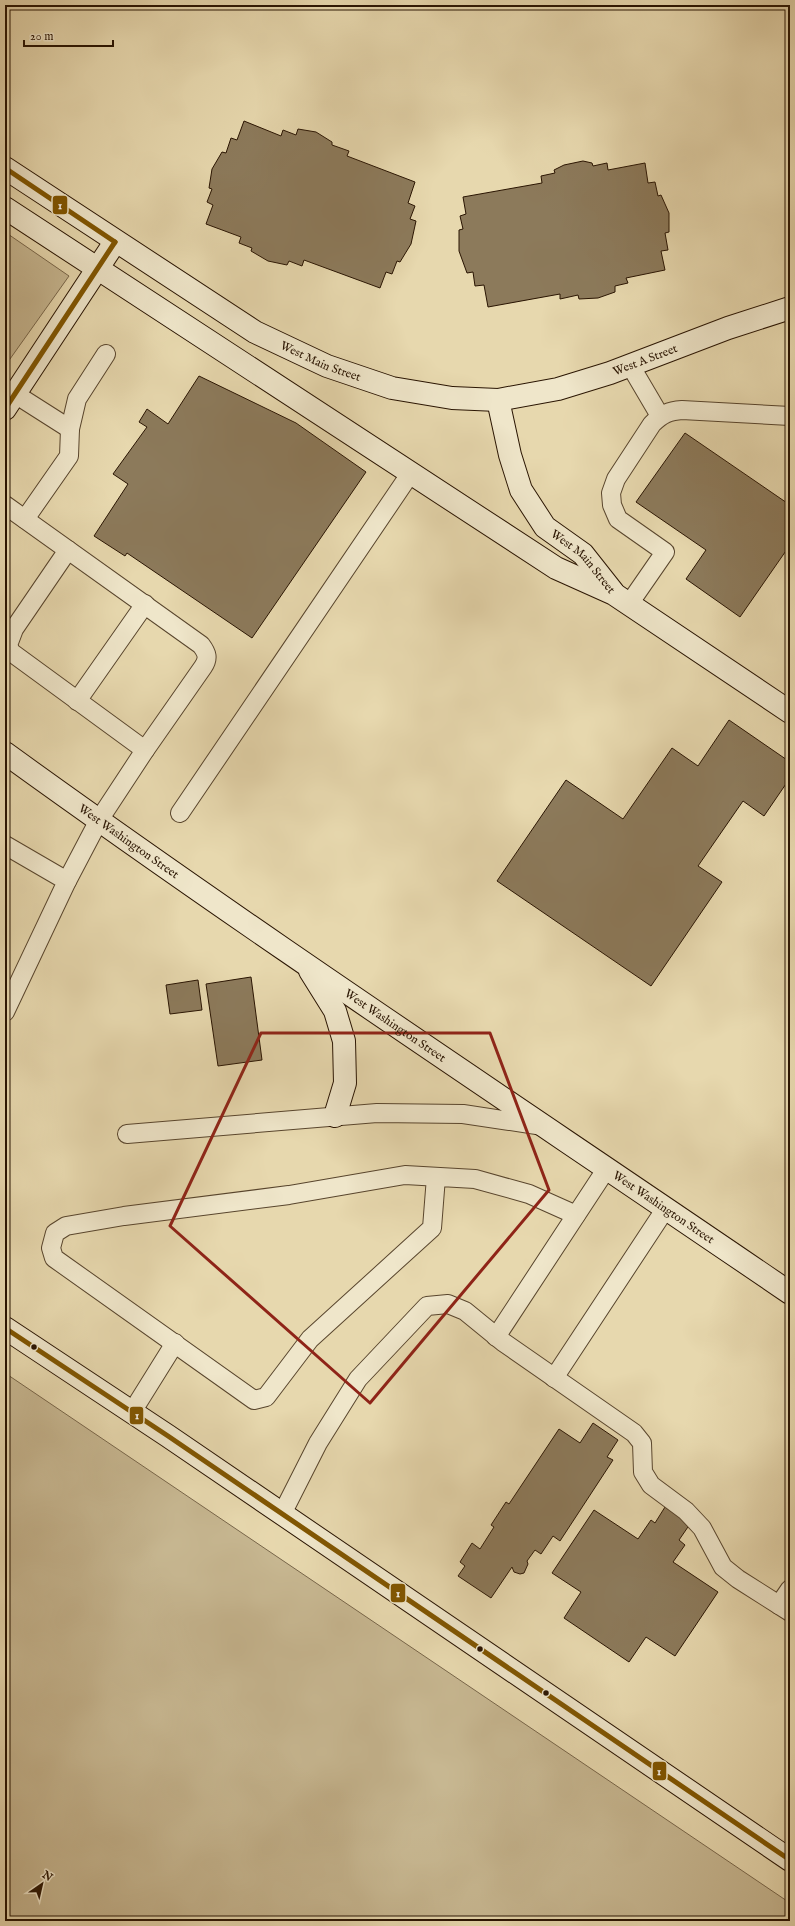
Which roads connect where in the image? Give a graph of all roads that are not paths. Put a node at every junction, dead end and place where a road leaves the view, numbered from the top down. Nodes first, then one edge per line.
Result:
1 (5, 168) edge
2 (5, 208) edge
3 (115, 242) junction
4 (98, 270) junction
5 (790, 308) edge
6 (106, 354) dead end
7 (630, 365) junction
8 (498, 400) junction
9 (10, 401) edge
10 (660, 416) junction
11 (790, 416) edge
12 (70, 429) junction
13 (410, 474) junction
14 (5, 505) edge
15 (25, 519) junction
16 (68, 550) junction
17 (622, 599) junction
18 (145, 604) junction
19 (77, 701) junction
20 (790, 712) edge
21 (145, 750) junction
22 (5, 752) edge
23 (180, 813) dead end
24 (99, 820) junction
25 (5, 845) edge
26 (67, 882) junction
27 (306, 964) junction
28 (5, 1012) edge
29 (335, 1116) junction
30 (546, 1127) junction
31 (127, 1134) dead end
32 (607, 1168) junction
33 (436, 1177) junction
34 (666, 1208) junction
35 (576, 1215) junction
36 (790, 1293) edge
37 (5, 1328) edge
38 (496, 1337) junction
39 (175, 1343) junction
40 (554, 1378) junction
41 (132, 1412) junction
42 (282, 1514) junction
43 (790, 1589) edge
44 (784, 1609) edge
45 (790, 1860) edge

1 - 3 main road, West Main Street
2 - 4 main road, West Main Street
3 - 4 main road
3 - 8 main road, West Main Street
4 - 9 main road
4 - 13 main road, West Main Street
5 - 7 main road, West A Street
6 - 12 lane
7 - 8 main road, West A Street
7 - 10 lane
8 - 17 main road, West Main Street
9 - 12 lane
10 - 11 lane
10 - 17 lane
12 - 15 lane
13 - 17 main road, West Main Street
13 - 23 lane
14 - 15 lane
15 - 16 lane
16 - 18 lane
16 - 19 lane
17 - 20 main road
18 - 19 lane
18 - 21 lane
19 - 21 lane
21 - 24 lane
22 - 24 main road, West Washington Street
24 - 26 lane
24 - 27 main road, West Washington Street
25 - 26 lane
26 - 28 lane
27 - 29 main road
27 - 30 main road, West Washington Street
29 - 30 lane
29 - 31 lane
30 - 32 main road, West Washington Street
32 - 34 main road, West Washington Street
32 - 35 lane
33 - 35 lane
33 - 39 lane
33 - 39 lane
34 - 36 main road, West Washington Street
34 - 40 lane
35 - 38 lane
37 - 41 main road
38 - 40 lane
38 - 42 lane
39 - 41 lane
40 - 44 lane
41 - 42 main road
42 - 45 main road
43 - 44 lane

